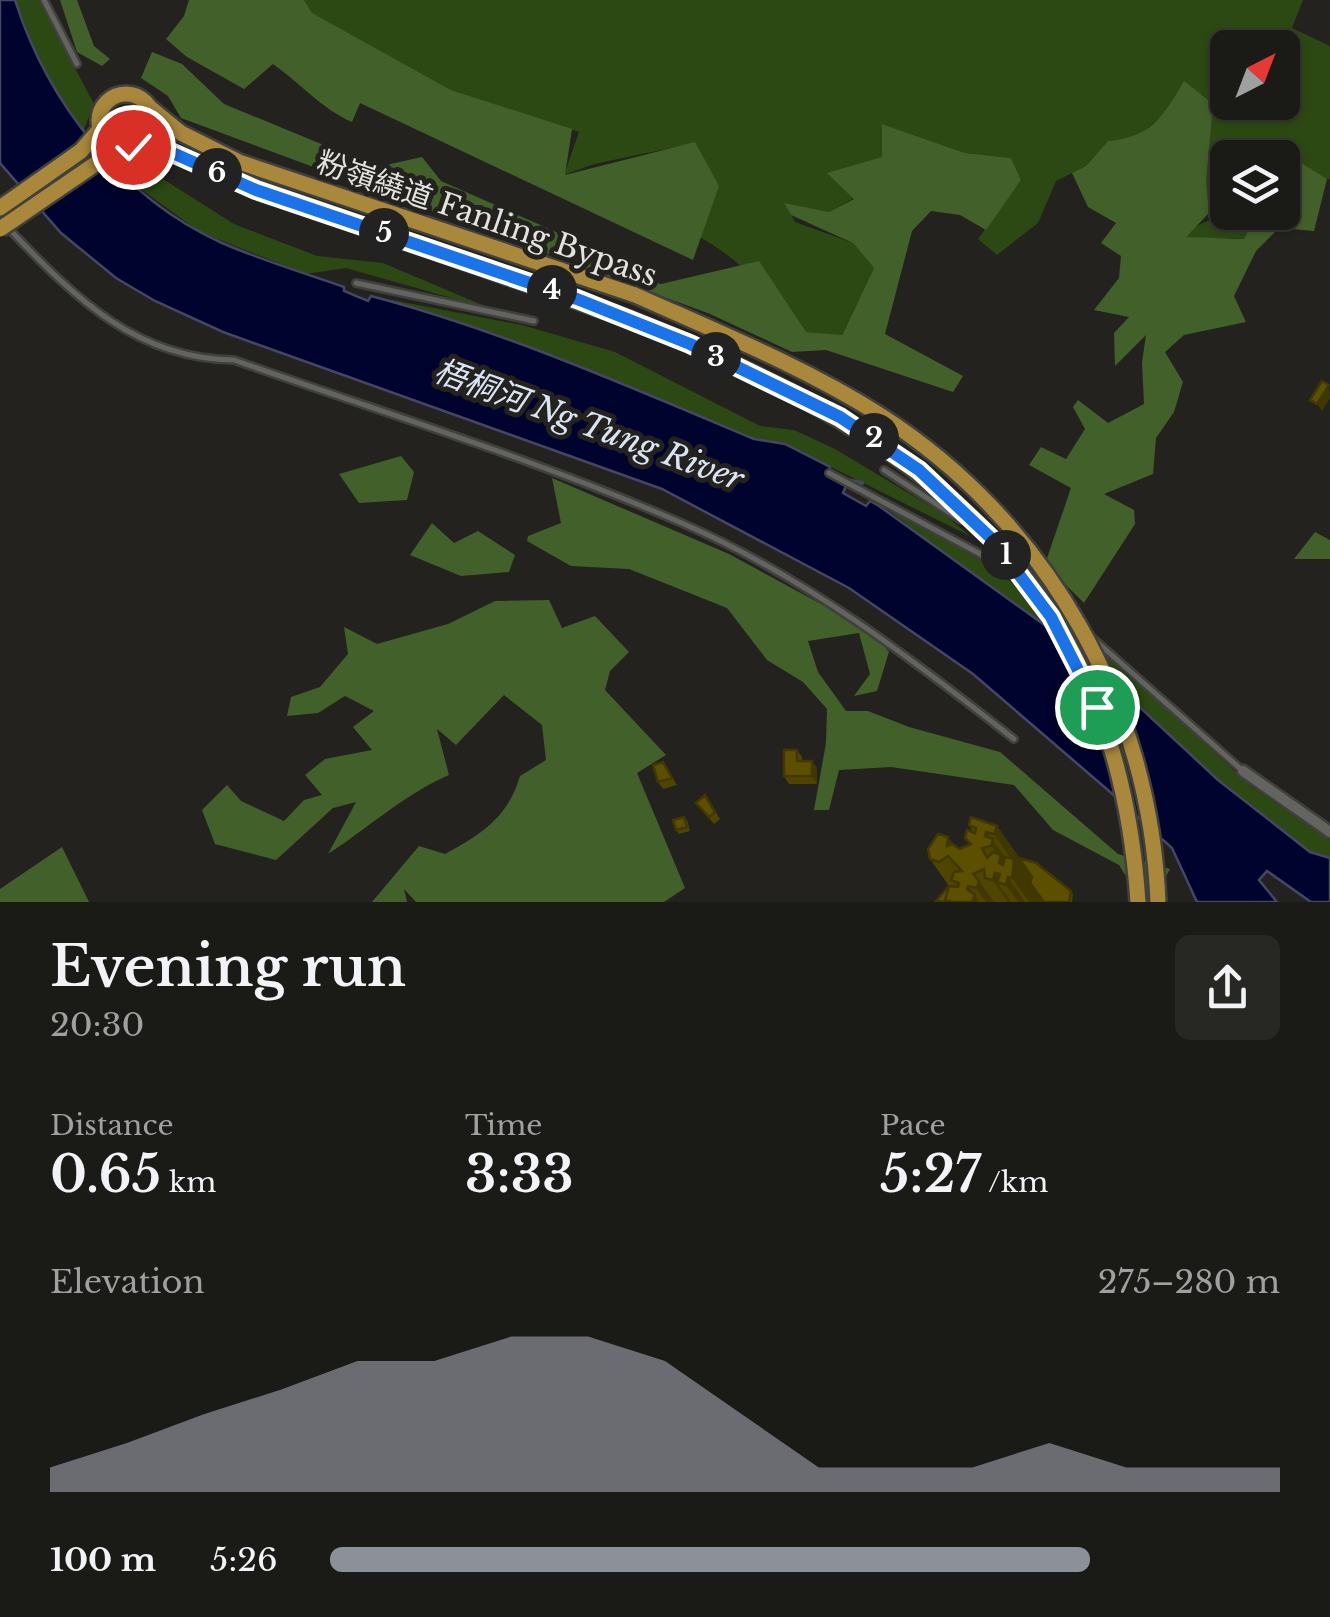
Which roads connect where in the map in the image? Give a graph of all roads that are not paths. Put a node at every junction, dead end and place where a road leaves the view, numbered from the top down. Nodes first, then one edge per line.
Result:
1 (44, 0) edge
2 (77, 64) dead end
3 (148, 106) junction
4 (98, 133) junction
5 (131, 147) junction
6 (0, 208) edge
7 (6, 231) edge
8 (356, 283) dead end
9 (534, 321) dead end
10 (884, 470) dead end
11 (828, 473) dead end
12 (1002, 566) junction
13 (1014, 739) dead end
14 (1243, 771) joint
15 (1330, 832) edge
16 (1138, 902) edge
17 (1158, 902) edge

1 - 2 lane
3 - 4 main road
3 - 5 main road
3 - 17 main road, 粉嶺繞道 Fanling Bypass, bridge
4 - 5 main road
4 - 6 main road
5 - 7 main road, bridge
5 - 16 main road, 粉嶺繞道 Fanling Bypass, bridge
7 - 13 lane
8 - 9 lane
10 - 12 lane
11 - 12 lane
12 - 14 lane
14 - 15 street

